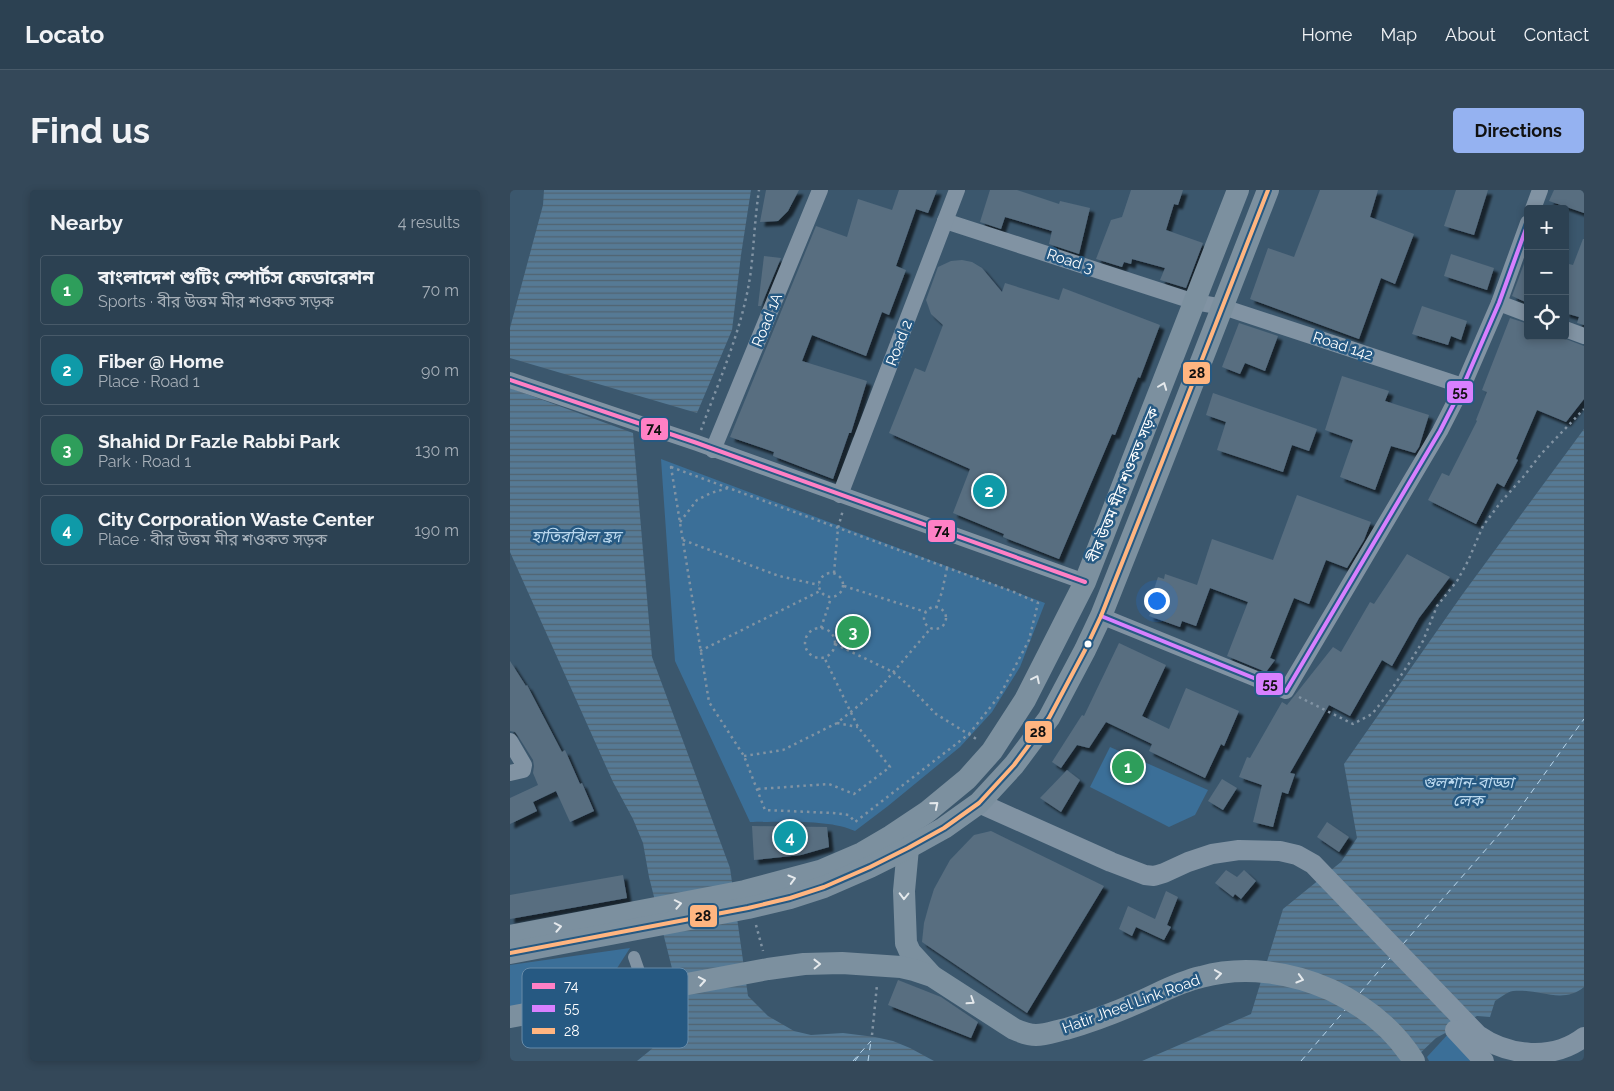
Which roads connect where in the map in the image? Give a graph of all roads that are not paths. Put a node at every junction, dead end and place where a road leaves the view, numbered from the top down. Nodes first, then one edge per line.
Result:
1 (820, 190) edge
2 (957, 190) edge
3 (1238, 190) edge
4 (1268, 190) edge
5 (1540, 190) edge
6 (1534, 205) edge
7 (945, 221) junction
8 (1524, 234) edge
9 (1195, 302) junction
10 (1499, 303) junction
11 (1223, 307) junction
12 (1524, 312) edge
13 (1569, 330) edge
14 (1584, 336) edge
15 (510, 380) edge
16 (1463, 386) junction
17 (713, 450) junction
18 (840, 495) junction
19 (1085, 582) junction
20 (1101, 616) junction
21 (510, 741) edge
22 (517, 769) edge
23 (979, 803) junction
24 (904, 839) junction
25 (632, 922) junction
26 (510, 936) edge
27 (510, 953) edge
28 (634, 957) dead end
29 (637, 968) edge
30 (932, 976) junction
31 (688, 984) edge
32 (1584, 1037) edge
33 (1480, 1047) edge
34 (1558, 1056) edge
35 (1414, 1061) edge

1 - 17 street, Road 1A
2 - 7 street, Road 2
3 - 9 main road, বীর উত্তম মীর শওকত সড়ক
4 - 11 main road, বীর উত্তম মীর শওকত সড়ক
5 - 6 street
7 - 9 street, Road 3
7 - 18 street, Road 2
8 - 10 street
9 - 11 street, Road 3
19 -> 9 main road, বীর উত্তম মীর শওকত সড়ক
10 - 12 street
10 - 16 street
11 - 16 street, Road 142
11 - 20 main road, বীর উত্তম মীর শওকত সড়ক
13 - 14 street
15 - 17 street
16 - 20 street
17 - 18 street
18 - 19 street
24 -> 19 main road, বীর উত্তম মীর শওকত সড়ক
20 - 23 main road, বীর উত্তম মীর শওকত সড়ক
21 - 22 street
23 - 24 main road, বীর উত্তম মীর শওকত সড়ক
23 - 33 street
24 - 25 main road, বীর উত্তম মীর শওকত সড়ক
24 -> 30 main road
26 -> 25 main road
25 - 27 main road
28 - 29 street
31 -> 30 main road, Hatir Jheel Link Road
30 -> 35 main road, Hatir Jheel Link Road
32 - 34 street
33 - 34 street

